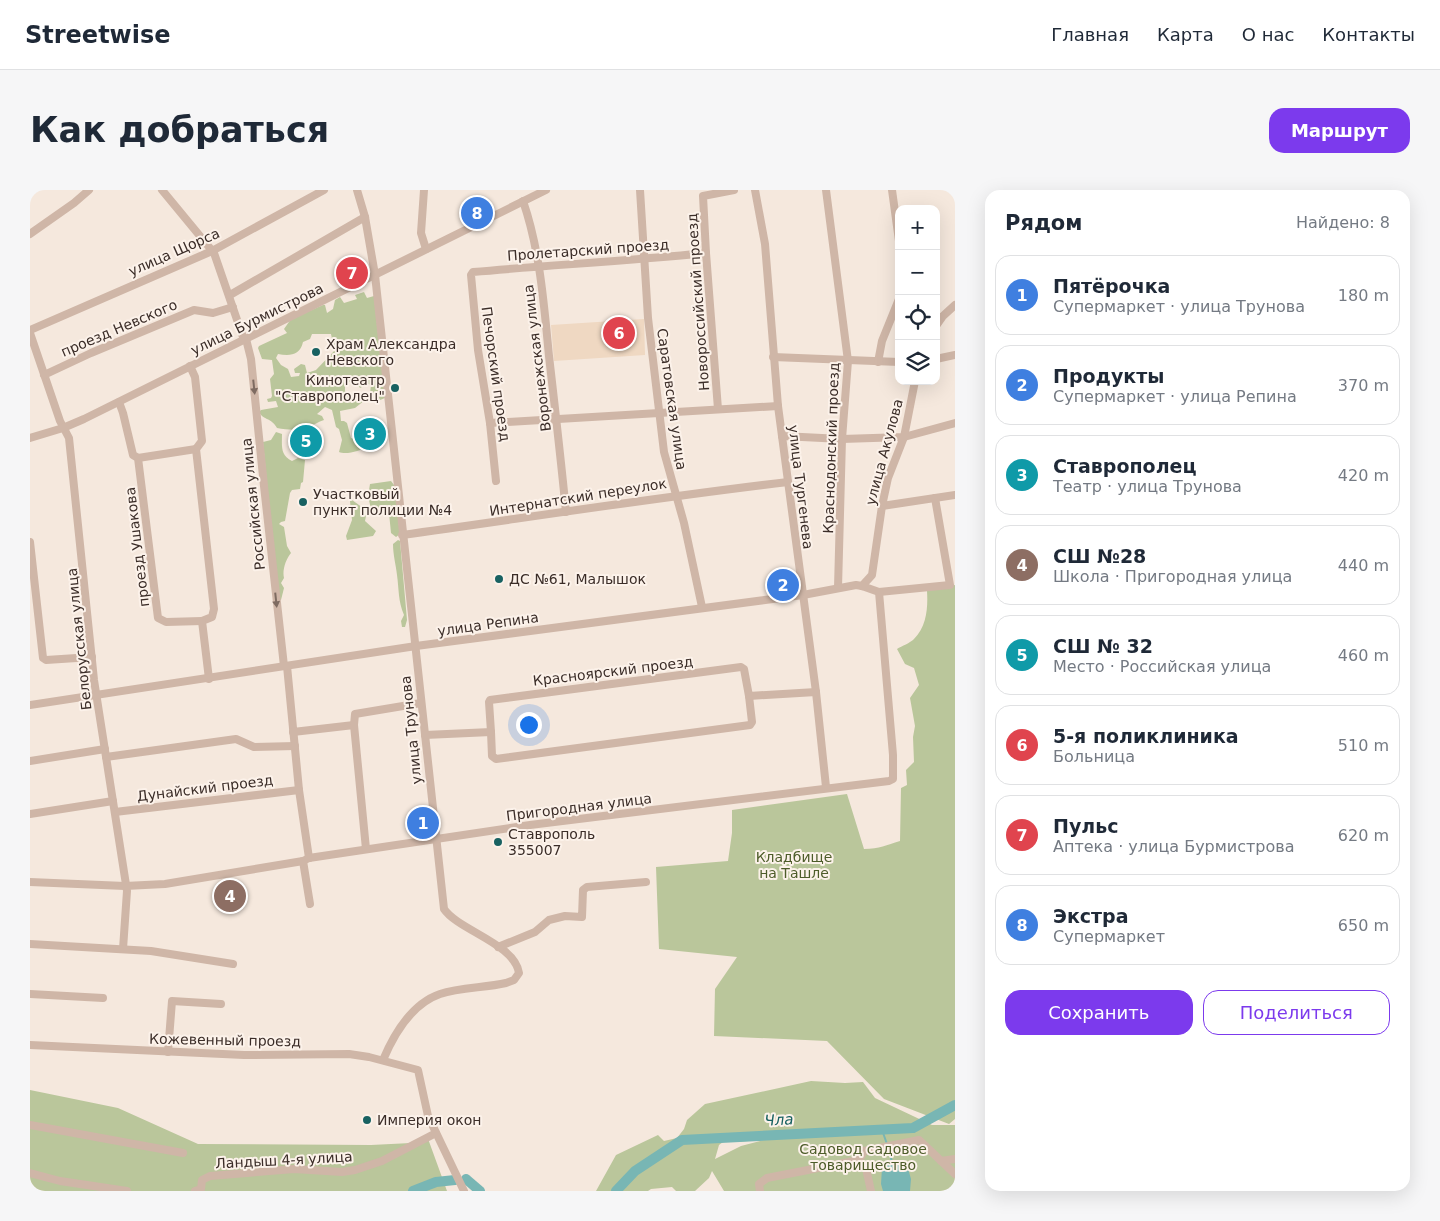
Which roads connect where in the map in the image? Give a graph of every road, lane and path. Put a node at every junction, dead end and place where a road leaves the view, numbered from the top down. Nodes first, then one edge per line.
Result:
1 (89, 190) edge
2 (162, 190) edge
3 (324, 190) edge
4 (357, 190) edge
5 (426, 190) edge
6 (546, 190) edge
7 (640, 190) edge
8 (734, 190) edge
9 (755, 190) edge
10 (826, 190) edge
11 (892, 190) edge
12 (523, 201) junction
13 (895, 212) edge
14 (365, 217) junction
15 (30, 234) edge
16 (426, 249) junction
17 (212, 250) junction
18 (706, 253) junction
19 (644, 260) junction
20 (538, 266) junction
21 (473, 272) joint
22 (375, 274) junction
23 (230, 295) junction
24 (955, 305) edge
25 (233, 307) junction
26 (895, 309) edge
27 (940, 320) edge
28 (30, 332) edge
29 (245, 339) junction
30 (955, 356) edge
31 (773, 357) junction
32 (940, 358) edge
33 (848, 361) junction
34 (878, 362) junction
35 (895, 362) edge
36 (190, 366) junction
37 (44, 374) junction
38 (914, 385) edge
39 (119, 402) junction
40 (778, 406) junction
41 (718, 409) junction
42 (658, 413) junction
43 (557, 420) junction
44 (490, 423) junction
45 (955, 423) edge
46 (63, 428) junction
47 (782, 436) junction
48 (30, 438) edge
49 (904, 438) junction
50 (842, 439) junction
51 (196, 449) junction
52 (138, 458) junction
53 (496, 481) dead end
54 (788, 482) junction
55 (675, 495) junction
56 (955, 495) edge
57 (935, 498) junction
58 (882, 506) junction
59 (566, 512) junction
60 (402, 535) junction
61 (30, 542) edge
62 (862, 586) junction
63 (838, 588) junction
64 (879, 592) junction
65 (803, 595) junction
66 (702, 607) junction
67 (202, 620) junction
68 (416, 646) junction
69 (92, 656) junction
70 (285, 666) junction
71 (209, 679) junction
72 (816, 692) junction
73 (96, 695) junction
74 (749, 696) junction
75 (421, 703) junction
76 (30, 705) edge
77 (354, 724) junction
78 (293, 732) junction
79 (491, 732) junction
80 (425, 735) junction
81 (295, 746) junction
82 (105, 753) junction
83 (30, 761) edge
84 (826, 787) junction
85 (299, 790) junction
86 (114, 801) junction
87 (115, 812) junction
88 (30, 814) edge
89 (436, 840) junction
90 (366, 849) junction
91 (306, 860) junction
92 (30, 882) edge
93 (646, 882) dead end
94 (126, 886) junction
95 (310, 904) dead end
96 (30, 944) edge
97 (498, 947) junction
98 (123, 949) junction
99 (233, 964) dead end
100 (30, 994) edge
101 (103, 998) dead end
102 (221, 1004) dead end
103 (30, 1046) edge
104 (168, 1052) junction
105 (383, 1060) junction
106 (30, 1126) edge
107 (436, 1133) junction
108 (182, 1153) dead end
109 (955, 1158) edge
110 (941, 1161) junction
111 (867, 1172) dead end
112 (30, 1173) edge
113 (955, 1174) edge
114 (126, 1191) edge
115 (195, 1191) edge
116 (464, 1191) edge
117 (760, 1191) edge
118 (871, 1191) edge

1 - 15 street
2 - 17 street, Российская улица
3 - 17 street, улица Щорса
4 - 14 street, улица Трунова
5 - 16 street
6 - 12 street, улица Бурмистрова
7 - 19 street, Саратовская улица
8 - 18 street, Новороссийский проезд
9 - 31 street, улица Тургенева
10 - 33 street, Краснодонский проезд
11 - 13 street
12 - 16 street, улица Бурмистрова
12 - 20 street, Воронежская улица
14 - 22 street, улица Трунова
14 - 23 street
16 - 22 street, улица Бурмистрова
17 - 23 street, Российская улица
17 - 28 street, улица Щорса
18 - 19 street, Пролетарский проезд
18 - 41 street, Новороссийский проезд
19 - 20 street, Пролетарский проезд
19 - 42 street, Саратовская улица
20 - 21 street, Пролетарский проезд
20 - 43 street, Воронежская улица
21 - 44 street, Печорский проезд
22 - 29 street, улица Бурмистрова
22 - 60 street, улица Трунова
23 - 25 street, Российская улица
24 - 27 street
25 - 29 street, Российская улица
25 - 37 street, проезд Невского
26 - 34 street
28 - 37 street, Белорусская улица
29 - 36 street, улица Бурмистрова
29 -> 70 street, Российская улица
30 - 32 street
31 - 33 street
31 - 40 street, улица Тургенева
33 - 34 street
33 - 50 street, Краснодонский проезд
34 - 35 street
36 - 39 street, улица Бурмистрова
36 - 51 street
37 - 46 street, Белорусская улица
38 - 49 street, улица Акулова
39 - 46 street, улица Бурмистрова
39 - 52 street, проезд Ушакова
40 - 41 street
40 - 47 street, улица Тургенева
41 - 42 street
42 - 43 street
42 - 55 street, Саратовская улица
43 - 44 street
43 - 59 street, Воронежская улица
44 - 53 street, Печорский проезд
45 - 49 street
46 - 48 street, улица Бурмистрова
46 - 69 street, Белорусская улица
47 - 50 street
47 - 54 street, улица Тургенева
49 - 50 street
49 - 58 street, улица Акулова
50 - 63 street, Краснодонский проезд
51 - 52 street
51 - 67 street
52 - 67 street, проезд Ушакова
54 - 55 street, Интернатский переулок
54 - 65 street, улица Тургенева
55 - 59 street, Интернатский переулок
55 - 66 street, Саратовская улица
56 - 57 street
57 - 58 street
57 - 64 street, улица Репина
58 - 62 street, улица Акулова
59 - 60 street, Интернатский переулок
60 - 68 street, улица Трунова
61 - 69 street
62 - 63 street, улица Репина
62 - 64 street, улица Репина
63 - 65 street, улица Репина
64 - 84 street, Пригородная улица
65 - 66 street, улица Репина
65 - 72 street, улица Тургенева
66 - 68 street, улица Репина
67 - 71 street
68 - 70 street, улица Репина
68 - 75 street, улица Трунова
69 - 73 street, Белорусская улица
70 - 71 street, улица Репина
70 - 78 street, Российская улица
71 - 73 street, улица Репина
72 - 74 street
72 - 84 street, улица Тургенева
73 - 76 street, улица Репина
73 - 82 street, Белорусская улица
74 - 79 street, Красноярский проезд
74 - 79 street, Красноярский проезд
75 - 77 street
75 - 80 street, улица Трунова
77 - 78 street
77 - 90 street
78 - 81 street, Российская улица
79 - 80 street
80 - 89 street, улица Трунова
81 - 82 street
81 - 85 street, Российская улица
82 - 83 street
82 - 86 street, Белорусская улица
84 - 89 street, Пригородная улица
85 - 87 street, Дунайский проезд
85 - 91 street, Российская улица
86 - 87 street, Белорусская улица
86 - 88 street
87 - 94 street, Белорусская улица
89 - 90 street, Пригородная улица
89 - 97 street, улица Трунова
90 - 91 street, Пригородная улица
91 - 94 street, Пригородная улица
91 - 95 street, Российская улица
92 - 94 street, Пригородная улица
93 - 97 street
94 - 98 street, Белорусская улица
96 - 98 street
97 - 105 street, улица Трунова
98 - 99 street
100 - 101 street
102 - 104 street
103 - 104 street, Кожевенный проезд
104 - 105 street, Кожевенный проезд
105 - 107 street, Кожевенный проезд
106 - 108 street
107 - 115 street, Ландыш 4-я улица
107 - 116 street
109 - 110 street
110 - 113 street
110 - 117 street
111 - 118 street
112 - 114 street

